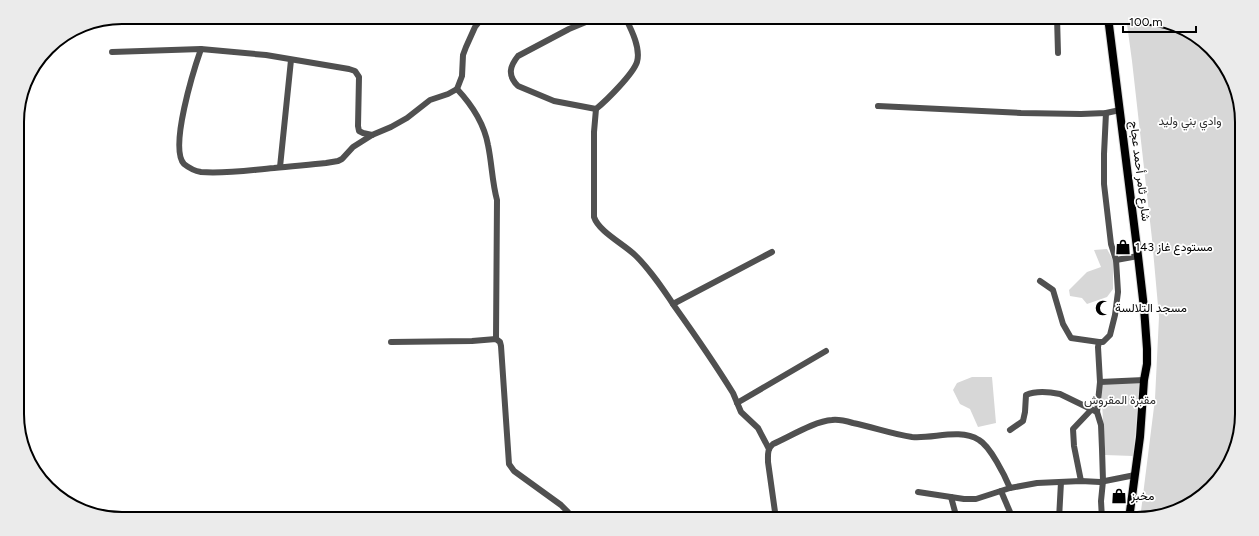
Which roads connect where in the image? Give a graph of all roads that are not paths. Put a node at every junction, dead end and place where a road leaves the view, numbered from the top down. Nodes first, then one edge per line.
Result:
1 (477, 24) edge
2 (581, 24) edge
3 (628, 24) edge
4 (1057, 24) edge
5 (1109, 24) edge
6 (201, 49) junction
7 (112, 52) dead end
8 (1058, 53) dead end
9 (291, 60) junction
10 (457, 89) junction
11 (878, 106) dead end
12 (596, 109) junction
13 (1120, 110) junction
14 (1106, 112) junction
15 (372, 135) junction
16 (280, 167) junction
17 (772, 252) dead end
18 (1138, 256) junction
19 (1116, 260) junction
20 (1040, 281) dead end
21 (673, 304) junction
22 (496, 340) junction
23 (391, 342) dead end
24 (1099, 342) junction
25 (826, 351) dead end
26 (1144, 380) junction
27 (1100, 382) junction
28 (737, 403) junction
29 (1094, 411) junction
30 (1010, 430) dead end
31 (769, 449) junction
32 (1135, 475) junction
33 (1081, 481) junction
34 (1103, 481) junction
35 (1061, 482) junction
36 (1010, 488) junction
37 (1001, 491) junction
38 (918, 492) dead end
39 (951, 497) junction
40 (568, 512) edge
41 (775, 512) edge
42 (955, 512) edge
43 (1010, 512) edge
44 (1059, 512) edge
45 (1102, 512) edge
46 (1130, 512) edge

1 - 10 street
2 - 12 street
3 - 12 street
4 - 8 street
5 - 13 main road, شارع ثامر أحمد عجاج
6 - 7 street
6 - 9 street
6 - 16 street
9 - 15 street
9 - 16 street
10 - 15 street
10 - 22 street
11 - 14 street
12 - 21 street
13 - 14 street
13 - 18 main road, شارع ثامر أحمد عجاج
14 - 19 street
15 - 16 street
17 - 21 street
18 - 19 street
18 - 26 main road, شارع ثامر أحمد عجاج
19 - 24 street
20 - 24 street
21 - 28 street
22 - 23 street
22 - 40 street
24 - 27 street
25 - 28 street
26 - 27 street
26 - 32 main road, شارع ثامر أحمد عجاج
27 - 29 street
28 - 31 street
29 - 30 street
29 - 33 street
29 - 34 street
31 - 36 street
31 - 41 street
32 - 34 street
32 - 46 main road, شارع ثامر أحمد عجاج
33 - 34 street
33 - 35 street
34 - 45 street
35 - 36 street
35 - 44 street
36 - 37 street
37 - 39 street
37 - 43 street
38 - 39 street
39 - 42 street

